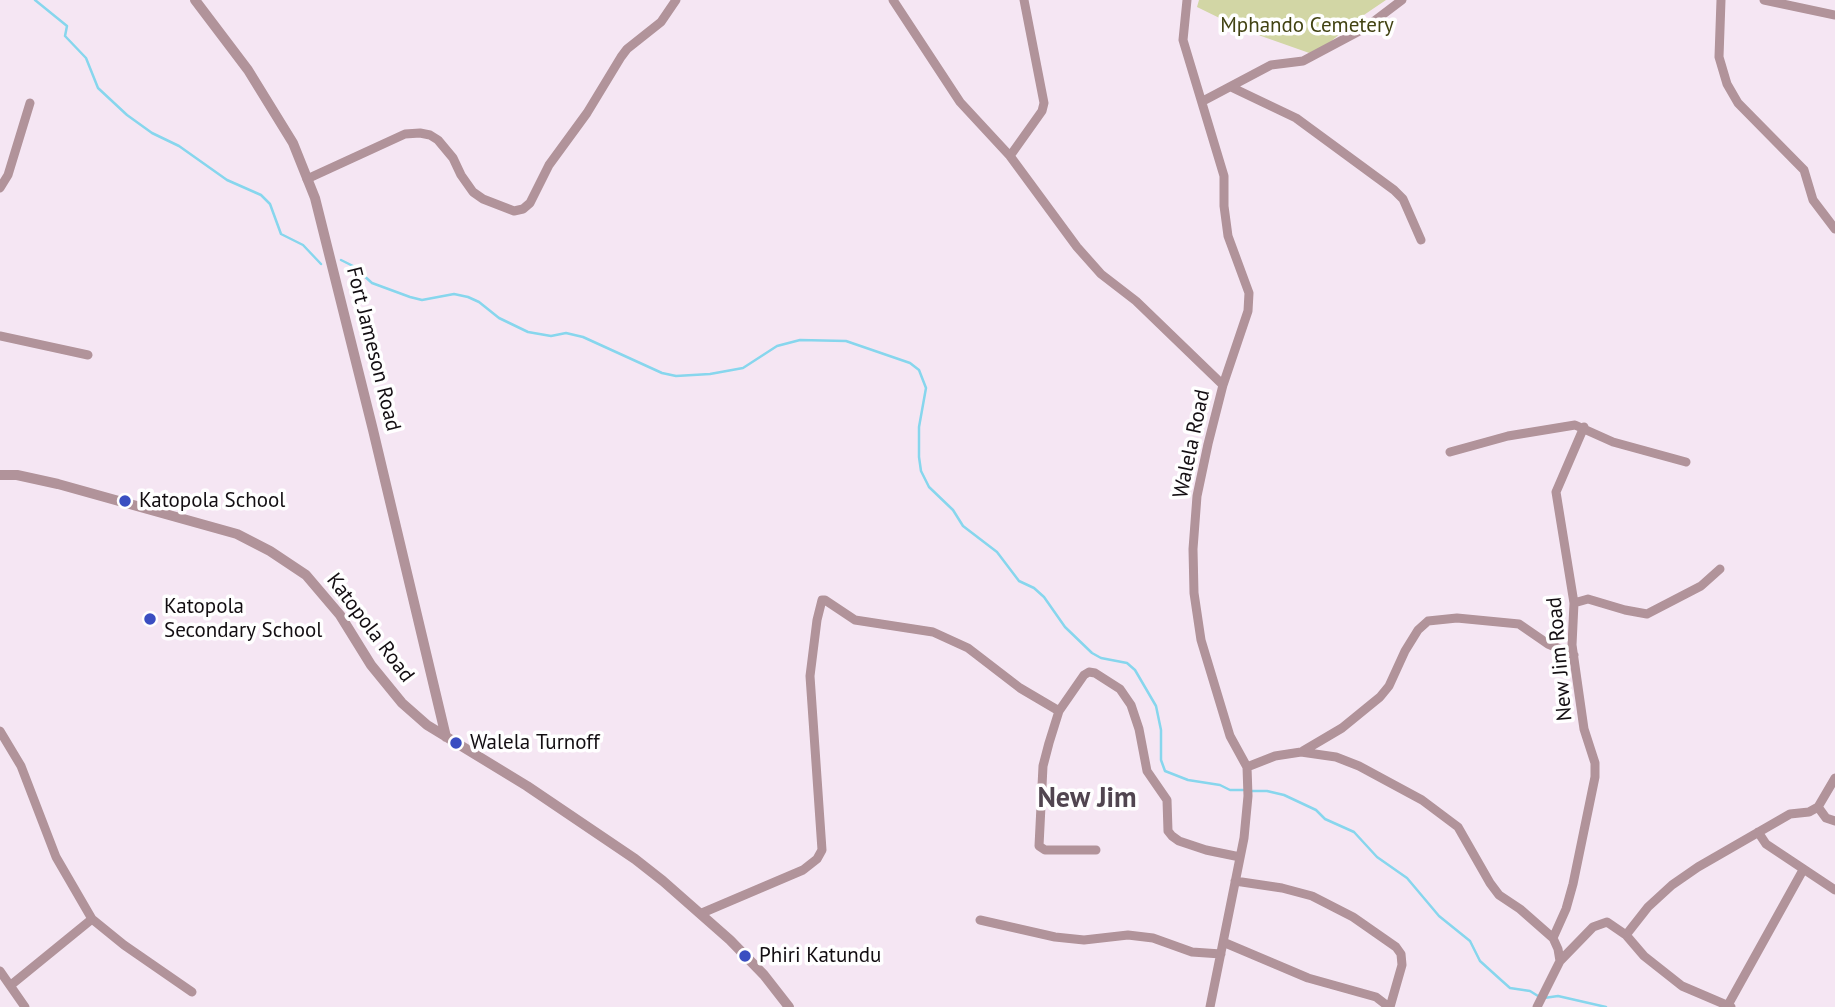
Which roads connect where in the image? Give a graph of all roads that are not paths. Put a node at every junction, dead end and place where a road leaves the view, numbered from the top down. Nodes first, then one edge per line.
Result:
1 (195, 0) edge
2 (676, 0) edge
3 (892, 0) edge
4 (1024, 0) edge
5 (1187, 0) edge
6 (1402, 0) edge
7 (1721, 0) edge
8 (1764, 0) edge
9 (1835, 15) edge
10 (1230, 87) junction
11 (1203, 101) junction
12 (30, 103) dead end
13 (1010, 156) junction
14 (4, 174) edge
15 (307, 179) junction
16 (0, 188) edge
17 (1835, 229) edge
18 (1421, 240) dead end
19 (0, 336) edge
20 (88, 355) dead end
21 (1223, 385) junction
22 (1584, 427) junction
23 (1450, 453) dead end
24 (1686, 462) dead end
25 (0, 475) edge
26 (17, 475) junction
27 (0, 481) edge
28 (1720, 569) dead end
29 (1574, 603) junction
30 (1574, 655) junction
31 (1059, 711) junction
32 (0, 731) edge
33 (446, 737) junction
34 (1301, 752) junction
35 (1247, 767) junction
36 (1835, 778) edge
37 (1818, 807) junction
38 (1835, 821) edge
39 (1758, 832) junction
40 (1096, 850) dead end
41 (1240, 858) junction
42 (1803, 870) junction
43 (1235, 881) junction
44 (1835, 890) edge
45 (702, 913) junction
46 (92, 919) junction
47 (980, 919) dead end
48 (1626, 935) junction
49 (1553, 938) junction
50 (1223, 942) junction
51 (1221, 954) junction
52 (1560, 961) junction
53 (0, 971) edge
54 (11, 985) junction
55 (192, 992) dead end
56 (1541, 1000) edge
57 (1730, 1006) edge
58 (26, 1007) edge
59 (789, 1007) edge
60 (1210, 1007) edge
61 (1390, 1007) edge

1 - 15 street, Fort Jameson Road
2 - 15 street
3 - 13 street, Walela Road
4 - 13 street
5 - 11 street
6 - 10 street
7 - 17 street
8 - 9 street
10 - 11 street
10 - 18 street
11 - 21 street
12 - 14 street
13 - 21 street, Walela Road
14 - 16 street
15 - 33 street, Fort Jameson Road
19 - 20 street
21 - 35 street, Walela Road
22 - 23 street
22 - 24 street
22 - 29 street, New Jim Road
25 - 26 street, Katopola Road
26 - 27 street
26 - 33 street, Katopola Road
28 - 29 street
29 - 30 street, New Jim Road
30 - 34 street
30 - 49 street, New Jim Road
31 - 40 street
31 - 41 street
31 - 45 street
32 - 46 street
33 - 45 street, Katopola Road
34 - 35 street
34 - 49 street
35 - 41 street, Walela Road
36 - 37 street
37 - 38 street
37 - 39 street
39 - 42 street
39 - 48 street
41 - 43 street, Walela Road
42 - 44 street
42 - 57 street
43 - 50 street, Walela Road
43 - 61 street
45 - 59 street, Katopola Road
46 - 54 street
46 - 55 street
47 - 51 street
48 - 52 street
48 - 57 street
49 - 52 street
50 - 51 street, Walela Road
50 - 61 street
51 - 60 street, Walela Road
52 - 56 street
53 - 54 street
54 - 58 street

